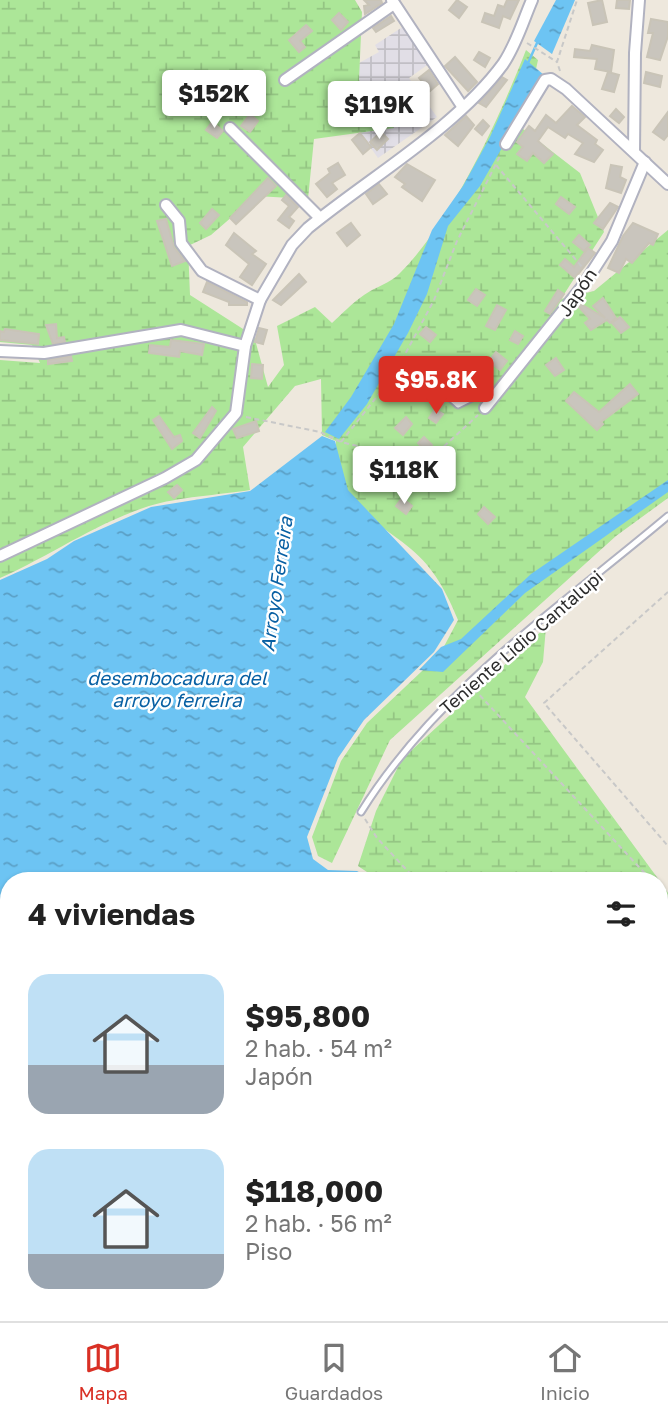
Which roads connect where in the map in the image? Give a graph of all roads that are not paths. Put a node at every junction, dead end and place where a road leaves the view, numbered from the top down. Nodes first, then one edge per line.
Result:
1 (532, 0) edge
2 (639, 0) edge
3 (393, 2) edge
4 (285, 80) dead end
5 (462, 106) junction
6 (230, 128) dead end
7 (506, 144) road end
8 (634, 151) junction
9 (645, 162) junction
10 (668, 184) edge
11 (166, 205) dead end
12 (320, 218) junction
13 (260, 300) junction
14 (245, 346) junction
15 (0, 351) edge
16 (429, 379) dead end
17 (488, 405) joint
18 (668, 516) edge
19 (0, 556) edge
20 (361, 812) road end

1 - 5 street
2 - 8 street
3 - 4 street
3 - 5 street
5 - 12 street
6 - 12 street
7 - 8 street
8 - 9 street
9 - 10 street
9 - 17 street, Japón
11 - 13 street
12 - 13 street
13 - 14 street
14 - 15 street
14 - 19 street
16 - 17 lane
18 - 20 lane, Teniente Lidio Cantalupi

